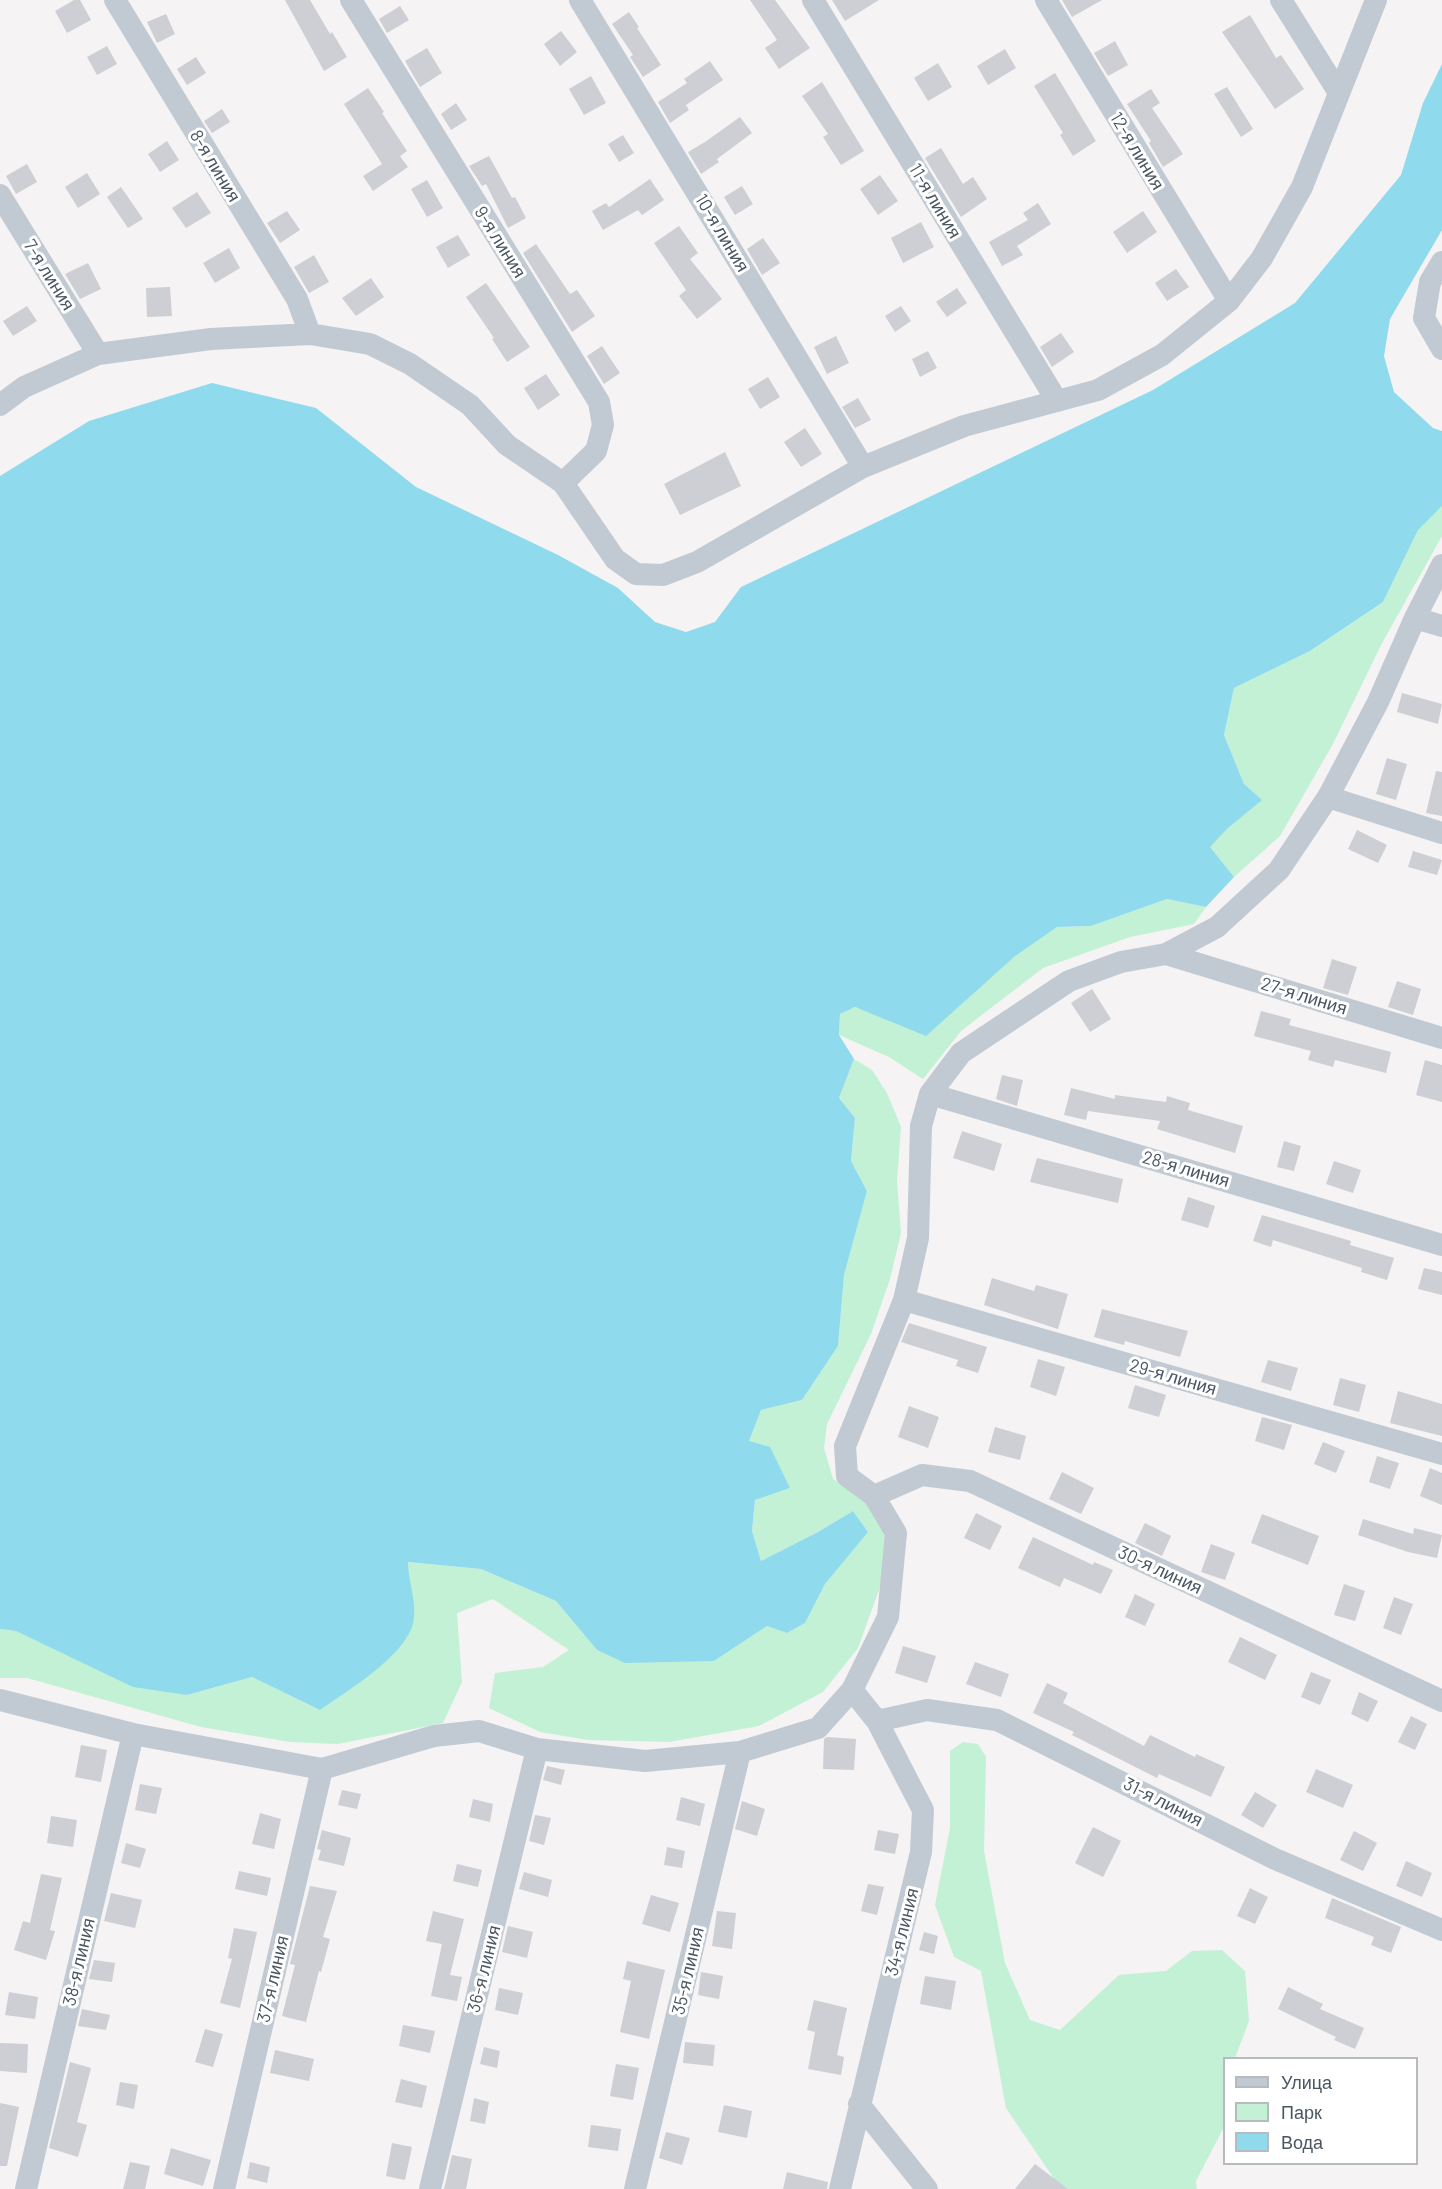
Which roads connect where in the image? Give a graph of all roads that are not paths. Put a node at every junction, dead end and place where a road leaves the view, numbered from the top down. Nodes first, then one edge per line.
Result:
1 (115, 0) edge
2 (351, 0) edge
3 (580, 0) edge
4 (813, 0) edge
5 (1046, 0) edge
6 (1281, 0) edge
7 (1376, 0) edge
8 (1340, 93) junction
9 (0, 195) edge
10 (1442, 262) edge
11 (1229, 301) junction
12 (1433, 319) edge
13 (310, 334) junction
14 (1442, 349) edge
15 (98, 354) junction
16 (1057, 401) junction
17 (0, 405) edge
18 (863, 467) junction
19 (563, 483) junction
20 (1442, 565) edge
21 (1415, 618) junction
22 (1442, 626) edge
23 (1328, 797) junction
24 (1442, 832) edge
25 (1166, 954) junction
26 (1442, 1038) edge
27 (930, 1094) junction
28 (1442, 1245) edge
29 (904, 1300) junction
30 (1442, 1454) edge
31 (874, 1496) junction
32 (852, 1690) junction
33 (0, 1700) edge
34 (1442, 1701) edge
35 (877, 1721) junction
36 (133, 1734) junction
37 (537, 1749) junction
38 (740, 1752) junction
39 (322, 1769) junction
40 (1442, 1930) edge
41 (859, 2104) junction
42 (26, 2189) edge
43 (224, 2189) edge
44 (430, 2189) edge
45 (635, 2189) edge
46 (840, 2189) edge
47 (927, 2189) edge

1 - 13 street, 8-я линия
2 - 19 street, 9-я линия
3 - 18 street, 10-я линия
4 - 16 street, 11-я линия
5 - 11 street, 12-я линия
6 - 8 street
7 - 8 street
8 - 11 street
9 - 15 street, 7-я линия
10 - 12 street
11 - 16 street
12 - 14 street
13 - 15 street
13 - 19 street
15 - 17 street
16 - 18 street
18 - 19 street
20 - 21 street
21 - 22 street
21 - 23 street
23 - 24 street
23 - 25 street
25 - 26 street, 27-я линия
25 - 27 street
27 - 28 street, 28-я линия
27 - 29 street
29 - 30 street, 29-я линия
29 - 31 street
31 - 32 street
31 - 34 street, 30-я линия
32 - 35 street, 34-я линия
32 - 38 street
33 - 36 street
35 - 40 street, 31-я линия
35 - 41 street, 34-я линия
36 - 39 street
36 - 42 street, 38-я линия
37 - 38 street
37 - 39 street
37 - 44 street, 36-я линия
38 - 45 street, 35-я линия
39 - 43 street, 37-я линия
41 - 46 street, 34-я линия
41 - 47 street

